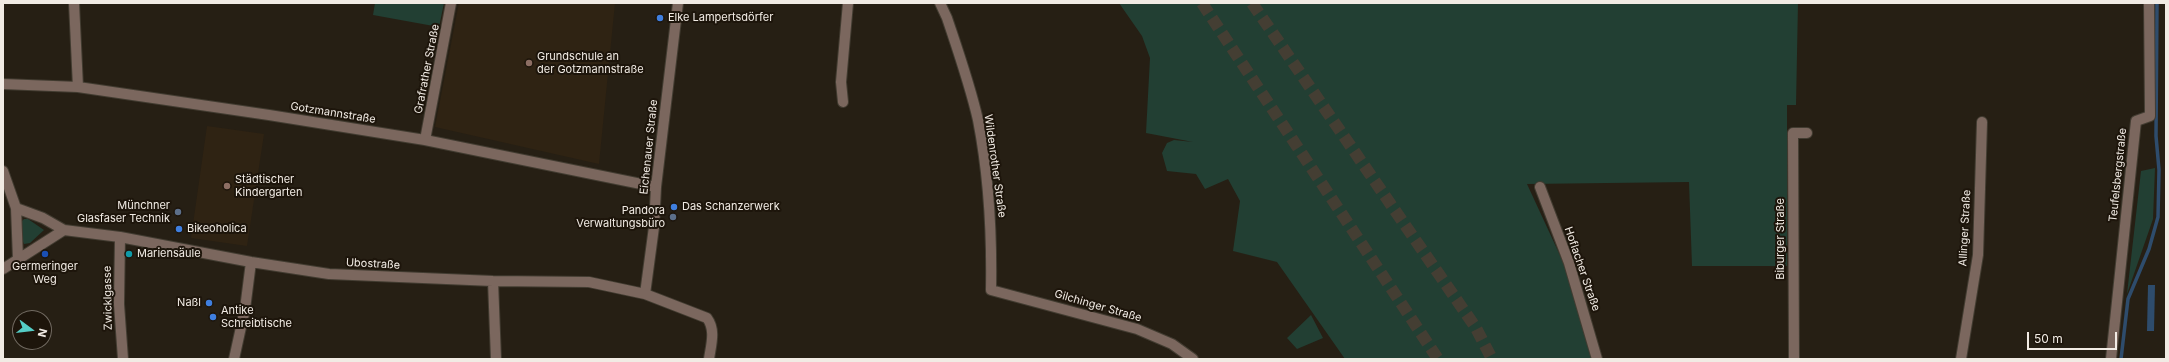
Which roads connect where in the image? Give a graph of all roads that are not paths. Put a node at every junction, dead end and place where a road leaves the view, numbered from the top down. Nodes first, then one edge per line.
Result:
1 (74, 3) edge
2 (451, 3) edge
3 (678, 3) edge
4 (848, 3) edge
5 (940, 3) edge
6 (2148, 3) edge
7 (3, 84) edge
8 (78, 87) junction
9 (843, 102) dead end
10 (1982, 122) dead end
11 (1807, 133) dead end
12 (425, 140) junction
13 (3, 171) edge
14 (656, 187) junction
15 (1540, 187) dead end
16 (16, 208) junction
17 (64, 230) junction
18 (120, 237) junction
19 (18, 259) junction
20 (251, 262) junction
21 (3, 269) edge
22 (492, 281) junction
23 (991, 290) joint
24 (645, 294) junction
25 (123, 359) edge
26 (234, 359) edge
27 (496, 359) edge
28 (709, 359) edge
29 (1193, 359) edge
30 (1598, 359) edge
31 (1794, 359) edge
32 (1961, 359) edge
33 (2111, 359) edge

1 - 8 street
2 - 12 street, Grafrather Straße
3 - 14 street, Eichenauer Straße
4 - 9 street
5 - 23 street, Wildenrother Straße
6 - 33 street, Teufelsbergstraße
7 - 8 street, Gotzmannstraße
8 - 12 street, Gotzmannstraße
10 - 32 street, Allinger Straße
11 - 31 street, Biburger Straße
12 - 14 street, Gotzmannstraße
13 - 16 street
14 - 24 street, Eichenauer Straße
15 - 30 street, Hoflacher Straße
16 - 17 street
16 - 19 street
17 - 18 street, Ubostraße
17 - 19 street
18 - 20 street, Ubostraße
18 - 25 street, Zwicklgasse
19 - 21 street
20 - 22 street, Ubostraße
20 - 26 street
22 - 24 street, Ubostraße
22 - 27 street
23 - 29 street, Gilchinger Straße
24 - 28 street, Ubostraße

